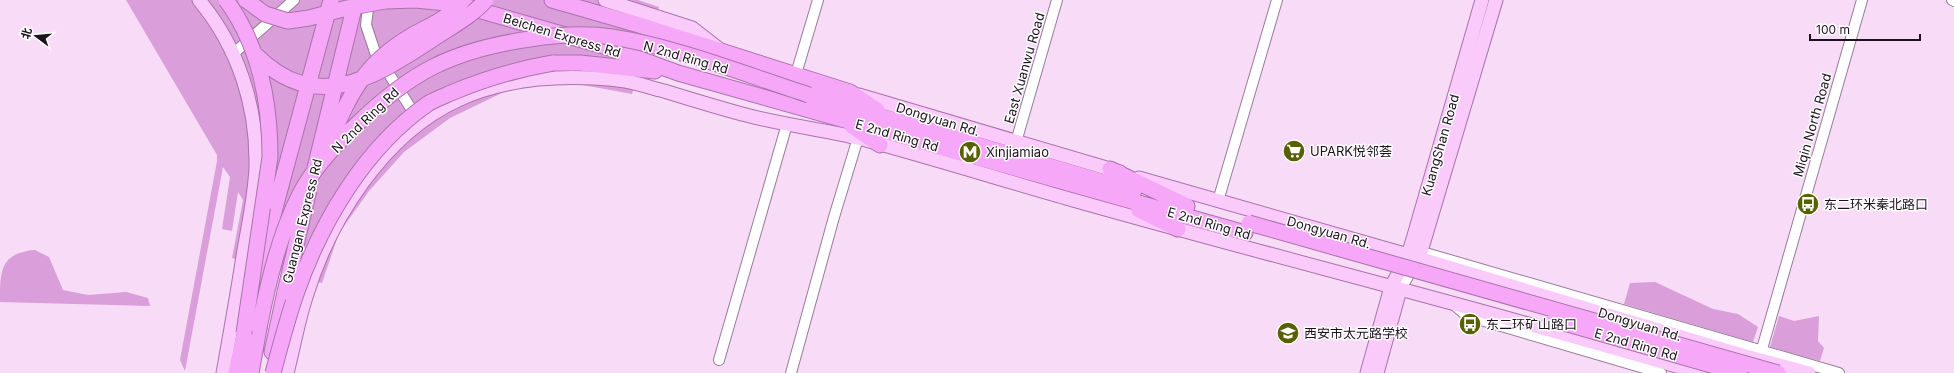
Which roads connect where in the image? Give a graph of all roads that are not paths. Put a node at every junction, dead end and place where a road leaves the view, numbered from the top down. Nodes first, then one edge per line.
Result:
1 (199, 0) edge
2 (215, 0) edge
3 (226, 0) edge
4 (246, 0) edge
5 (294, 0) edge
6 (331, 0) edge
7 (356, 0) edge
8 (369, 0) edge
9 (486, 0) edge
10 (552, 0) edge
11 (587, 0) edge
12 (605, 0) edge
13 (818, 0) edge
14 (1057, 0) edge
15 (1277, 0) edge
16 (1482, 0) edge
17 (1496, 0) edge
18 (1862, 0) edge
19 (454, 1) edge
20 (638, 25) junction
21 (722, 51) junction
22 (234, 53) junction
23 (678, 73) junction
24 (796, 74) junction
25 (850, 92) junction
26 (809, 95) joint
27 (840, 118) junction
28 (892, 120) junction
29 (420, 123) junction
30 (786, 124) junction
31 (858, 138) junction
32 (1016, 142) junction
33 (880, 145) junction
34 (1110, 169) junction
35 (310, 186) junction
36 (1100, 192) junction
37 (1218, 200) junction
38 (1187, 206) junction
39 (1178, 228) junction
40 (1247, 228) junction
41 (1414, 256) junction
42 (1396, 288) junction
43 (1453, 304) junction
44 (244, 332) junction
45 (1760, 355) junction
46 (719, 360) dead end
47 (223, 373) edge
48 (236, 373) edge
49 (251, 373) edge
50 (268, 373) edge
51 (273, 373) edge
52 (287, 373) edge
53 (792, 373) edge
54 (1367, 373) edge
55 (1377, 373) edge
56 (1661, 373) edge
57 (1700, 373) edge
58 (1739, 373) edge
59 (1756, 373) edge
60 (1778, 373) edge
61 (1809, 373) edge
62 (1839, 373) edge

1 - 22 main road
2 - 9 highway, bridge
3 - 44 highway, bridge
4 - 19 highway, Beichen Express Rd, bridge
5 - 22 street
6 - 44 highway, bridge
7 - 35 highway, Guangan Express Rd, bridge
8 - 29 street
10 - 20 highway
11 - 20 highway
12 - 21 main road
13 - 24 street
14 - 32 street, East Xuanwu Road
15 - 37 street
16 - 41 main road, KuangShan Road
17 - 41 main road, KuangShan Road
18 - 45 street, Miqin North Road
19 - 23 highway, Beichen Express Rd
19 - 35 highway, bridge
20 - 21 highway
21 - 24 highway
22 - 47 main road
23 - 27 highway, E 2nd Ring Rd
23 - 51 highway, N 2nd Ring Rd, bridge
24 - 25 highway
25 - 28 highway
25 - 32 main road, Dongyuan Rd.
26 - 28 highway, E 2nd Ring Rd
26 - 49 highway, N 2nd Ring Rd, bridge
27 - 33 highway
27 - 36 highway, E 2nd Ring Rd
28 - 38 highway, E 2nd Ring Rd
29 - 30 main road
29 - 52 main road
30 - 31 main road
30 - 46 street
31 - 33 main road
31 - 53 street
32 - 34 main road, Dongyuan Rd.
33 - 39 main road
34 - 37 main road, Dongyuan Rd.
34 - 38 highway
35 - 50 highway, Guangan Express Rd, bridge
36 - 39 highway
36 - 40 highway, E 2nd Ring Rd
37 - 41 main road, Dongyuan Rd.
38 - 40 highway, E 2nd Ring Rd
39 - 42 main road
40 - 58 highway, E 2nd Ring Rd, bridge
40 - 60 highway, E 2nd Ring Rd, bridge
41 - 42 main road, KuangShan Road
41 - 45 main road, Dongyuan Rd.
42 - 43 main road
42 - 54 main road
42 - 55 main road
43 - 56 street
43 - 57 main road
44 - 48 highway
45 - 59 street, Miqin North Road
45 - 61 main road, Dongyuan Rd.
45 - 62 street

